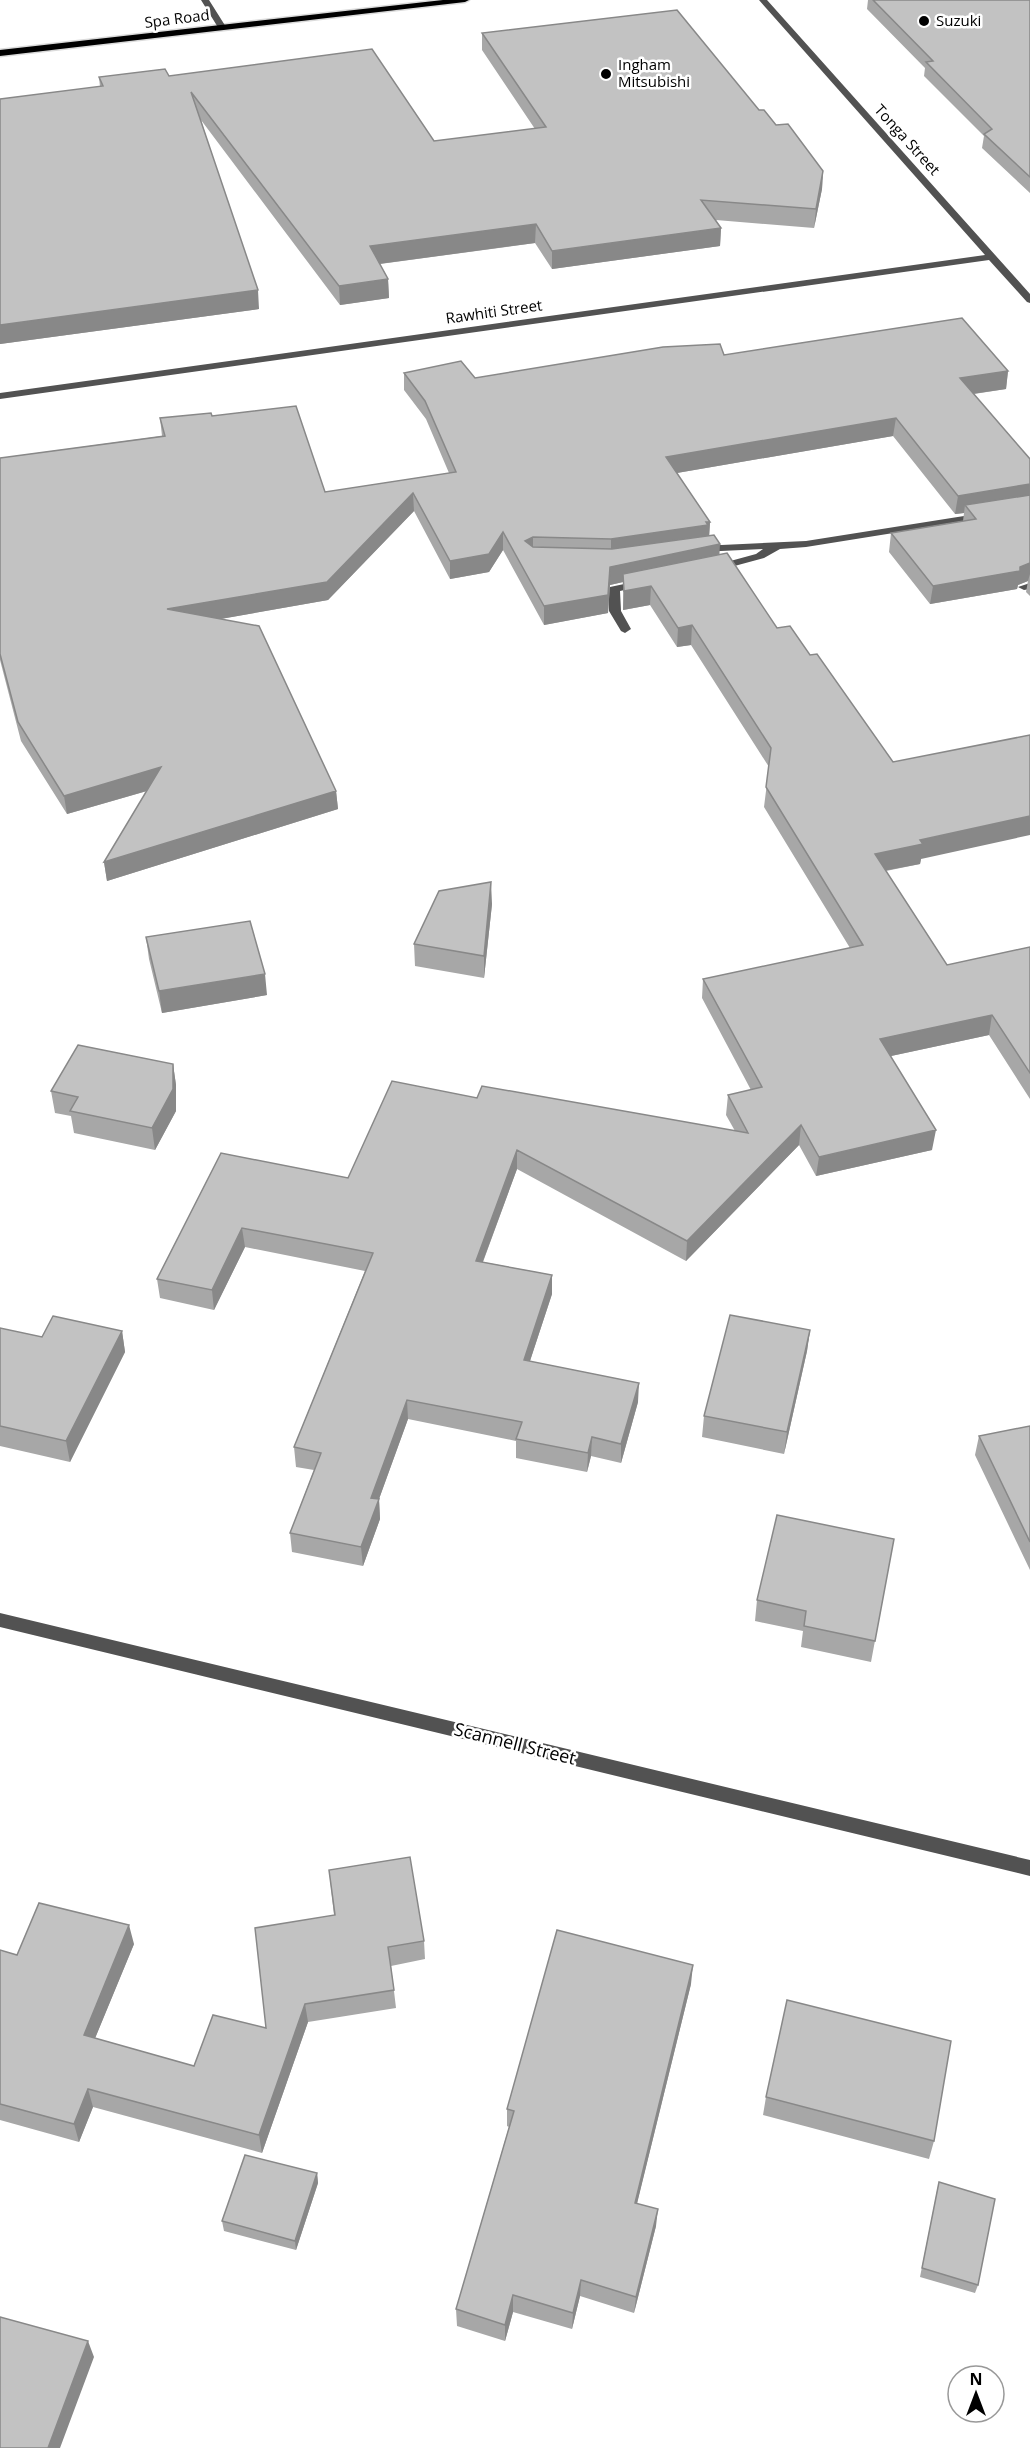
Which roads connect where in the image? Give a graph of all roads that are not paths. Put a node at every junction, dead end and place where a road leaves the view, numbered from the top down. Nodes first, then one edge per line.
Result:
1 (205, 0) edge
2 (465, 0) edge
3 (763, 0) edge
4 (222, 27) junction
5 (0, 53) edge
6 (991, 257) junction
7 (1030, 300) edge
8 (0, 396) edge
9 (998, 513) edge
10 (778, 546) junction
11 (693, 550) edge
12 (703, 571) edge
13 (651, 582) edge
14 (626, 629) dead end
15 (0, 1620) edge
16 (1030, 1868) edge

1 - 4 street
2 - 4 main road, Spa Road
3 - 6 street, Tonga Street
4 - 5 main road, Spa Road
6 - 7 street, Tonga Street
6 - 8 street, Rawhiti Street
9 - 10 street
10 - 11 street
10 - 12 street
13 - 14 street
15 - 16 street, Scannell Street

